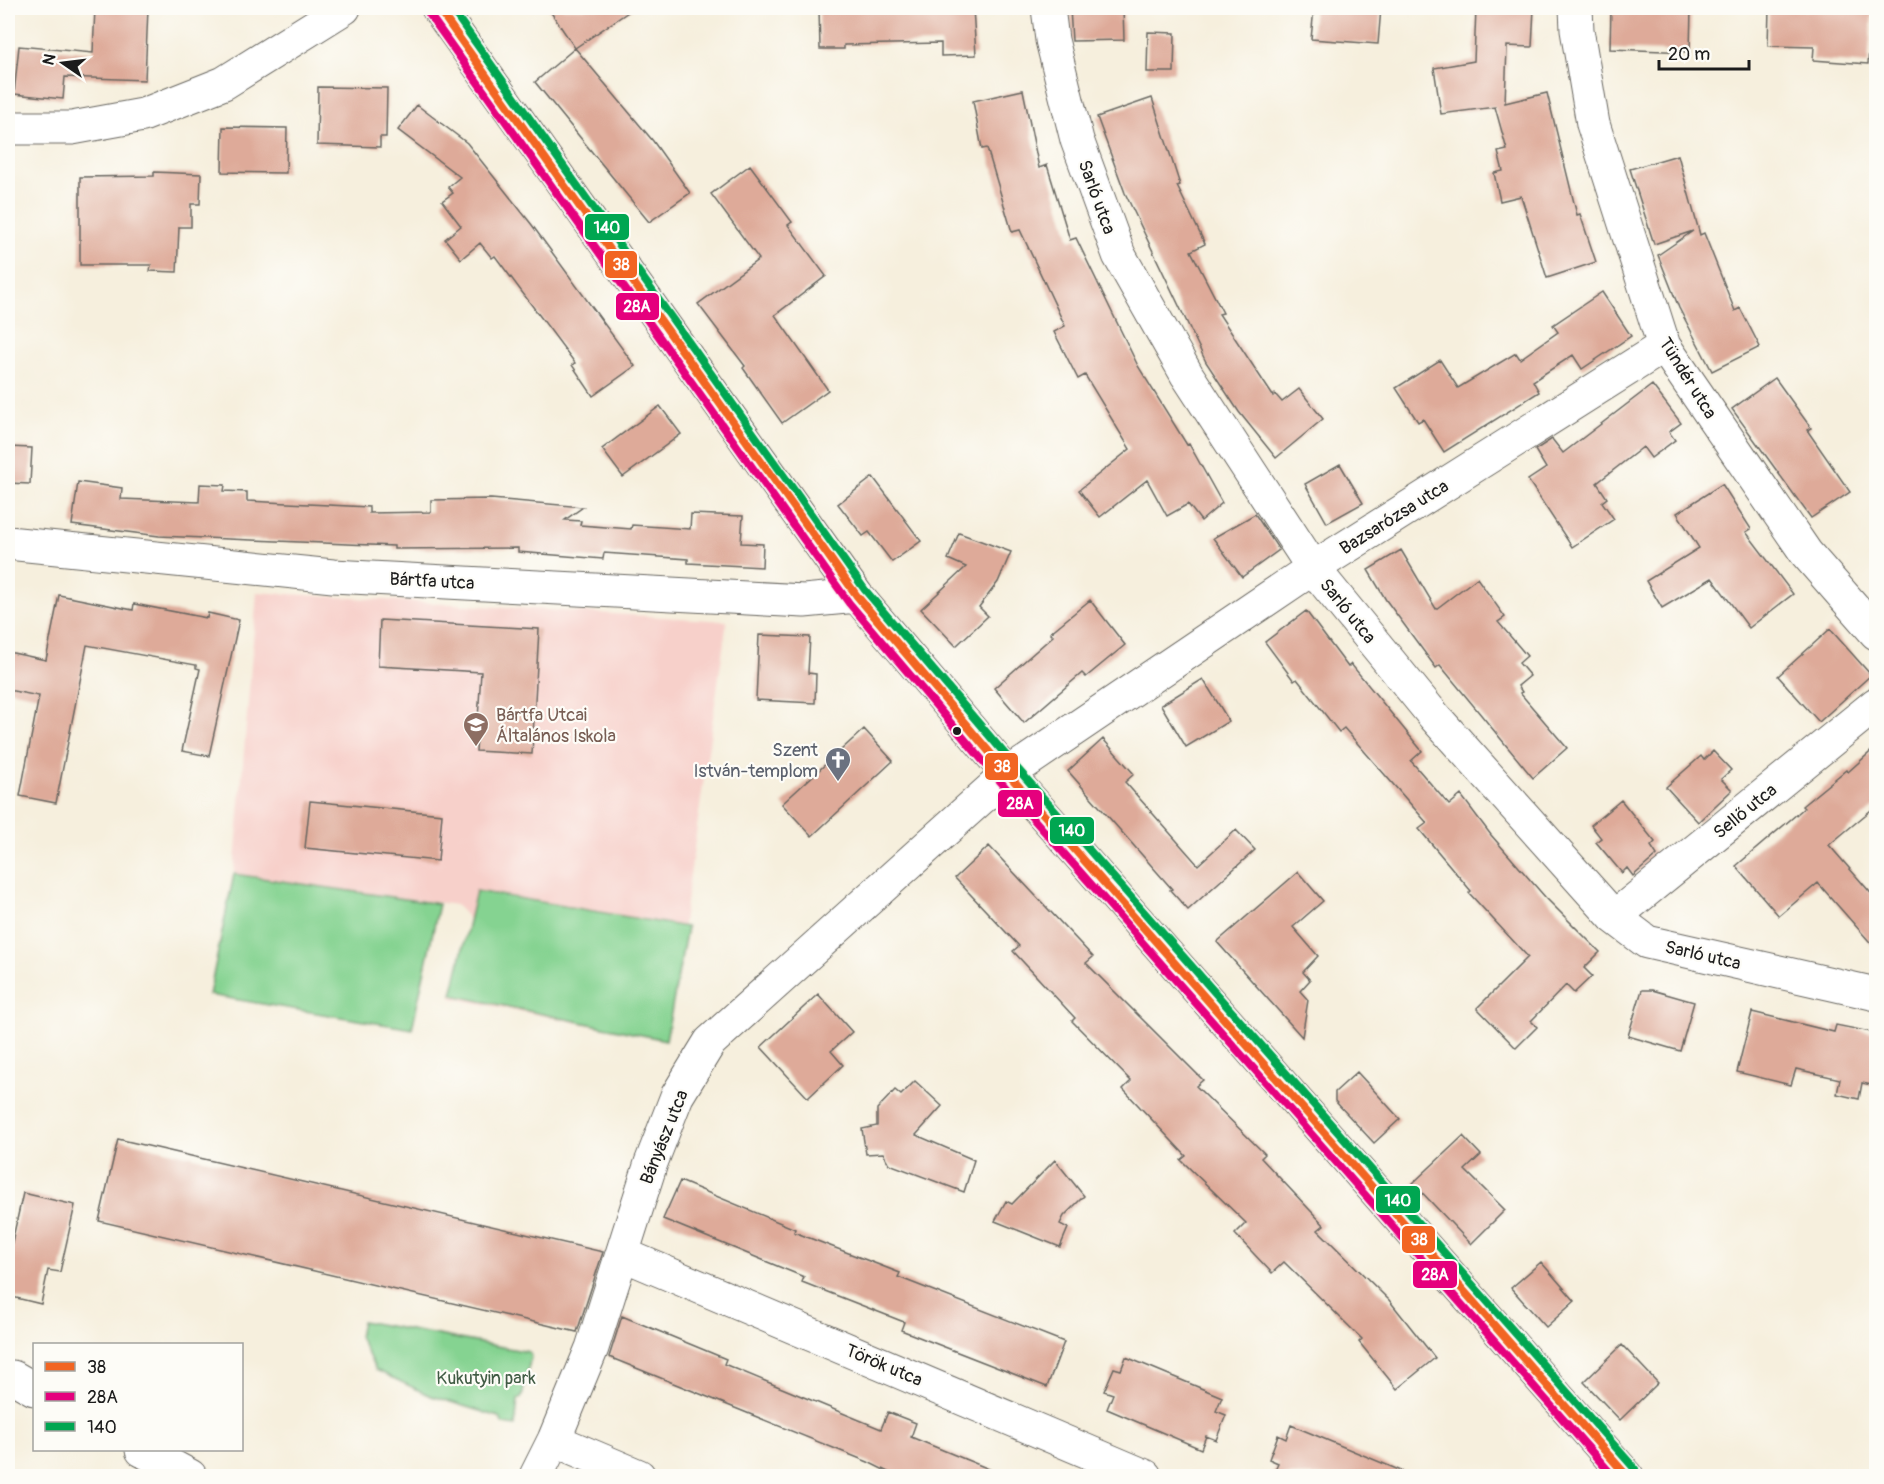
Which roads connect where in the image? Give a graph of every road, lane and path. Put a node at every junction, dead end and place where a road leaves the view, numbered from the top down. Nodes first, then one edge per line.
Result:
1 (344, 8) edge
2 (438, 8) edge
3 (1048, 8) edge
4 (1576, 8) edge
5 (8, 128) edge
6 (1664, 346) junction
7 (8, 543) edge
8 (1312, 568) junction
9 (857, 596) junction
10 (1876, 633) edge
11 (1876, 704) edge
12 (1008, 774) junction
13 (1614, 917) junction
14 (1876, 994) edge
15 (622, 1254) junction
16 (554, 1440) junction
17 (146, 1451) edge
18 (190, 1476) edge
19 (536, 1476) edge
20 (639, 1476) edge
21 (1146, 1476) edge
22 (1627, 1476) edge

1 - 5 street
2 - 9 street
3 - 8 street, Sarló utca
4 - 6 street, Tündér utca
6 - 8 street, Bazsarózsa utca
6 - 10 street, Tündér utca
7 - 9 street, Bártfa utca
8 - 12 street, Bazsarózsa utca
8 - 13 street, Sarló utca
9 - 12 street
11 - 13 street, Sellő utca
12 - 15 street, Bányász utca
12 - 22 street
13 - 14 street, Sarló utca
15 - 16 street, Bányász utca
15 - 21 street, Török utca
16 - 19 street, Bányász utca
16 - 20 street
17 - 18 street

